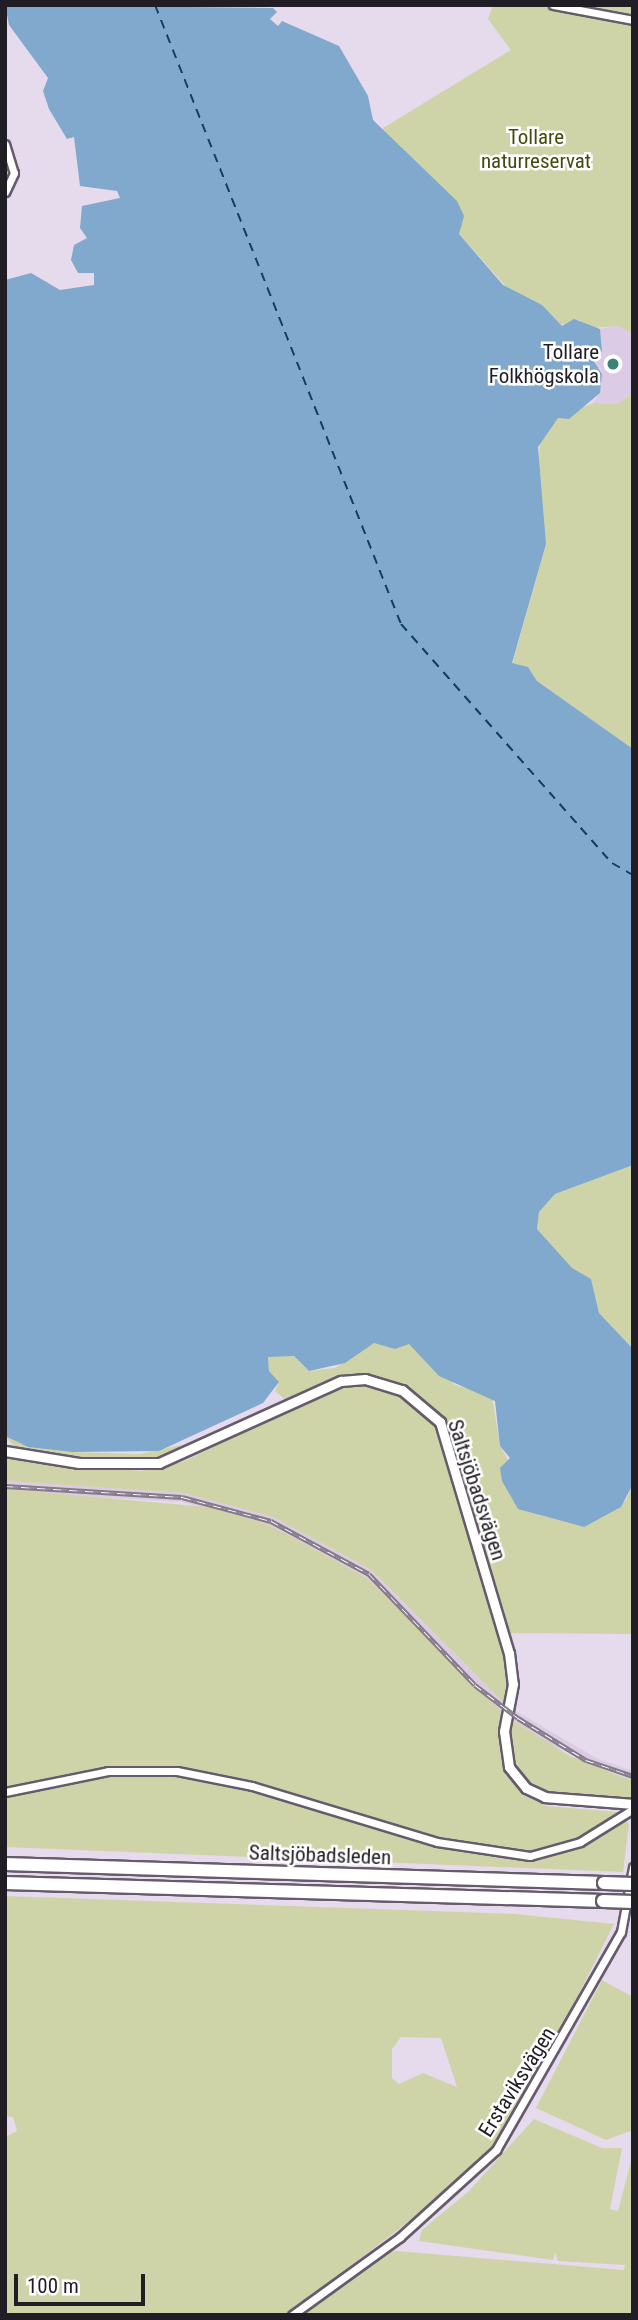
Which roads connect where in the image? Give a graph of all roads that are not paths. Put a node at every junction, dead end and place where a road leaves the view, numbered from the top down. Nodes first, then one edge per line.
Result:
1 (553, 5) edge
2 (633, 20) edge
3 (5, 144) edge
4 (5, 192) edge
5 (5, 1451) edge
6 (5, 1792) edge
7 (633, 1806) edge
8 (5, 1864) edge
9 (633, 1867) edge
10 (5, 1883) edge
11 (633, 1884) edge
12 (633, 1902) edge
13 (292, 2315) edge

1 - 2 street
3 - 4 street
5 - 7 street, Saltsjöbadsvägen
6 - 7 street
8 - 11 highway, Saltsjöbadsleden, bridge
9 - 13 street, Erstaviksvägen
10 - 12 highway, Saltsjöbadsleden, bridge

